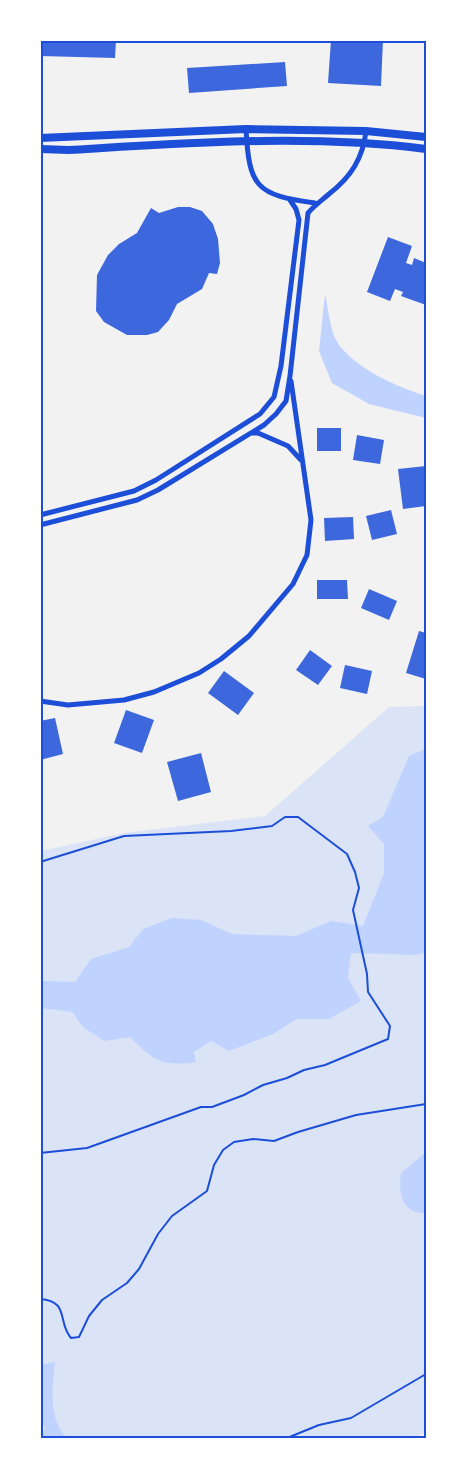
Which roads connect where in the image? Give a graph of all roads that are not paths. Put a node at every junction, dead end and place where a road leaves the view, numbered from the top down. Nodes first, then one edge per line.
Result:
1 (246, 129) junction
2 (366, 130) junction
3 (426, 137) edge
4 (40, 138) edge
5 (247, 142) junction
6 (365, 142) junction
7 (40, 149) edge
8 (426, 149) edge
9 (290, 200) junction
10 (315, 203) junction
11 (290, 376) junction
12 (251, 434) junction
13 (302, 461) junction
14 (40, 515) edge
15 (40, 525) edge
16 (40, 701) edge

1 - 2 main road
1 - 4 main road
1 - 5 street
2 - 3 main road
2 - 6 street
5 - 6 main road
5 - 7 main road
5 - 9 street
6 - 8 main road
6 - 10 street
9 - 10 street
9 - 14 street
10 - 11 street
11 - 12 street
11 - 13 street
12 - 13 street
12 - 15 street
13 - 16 street

